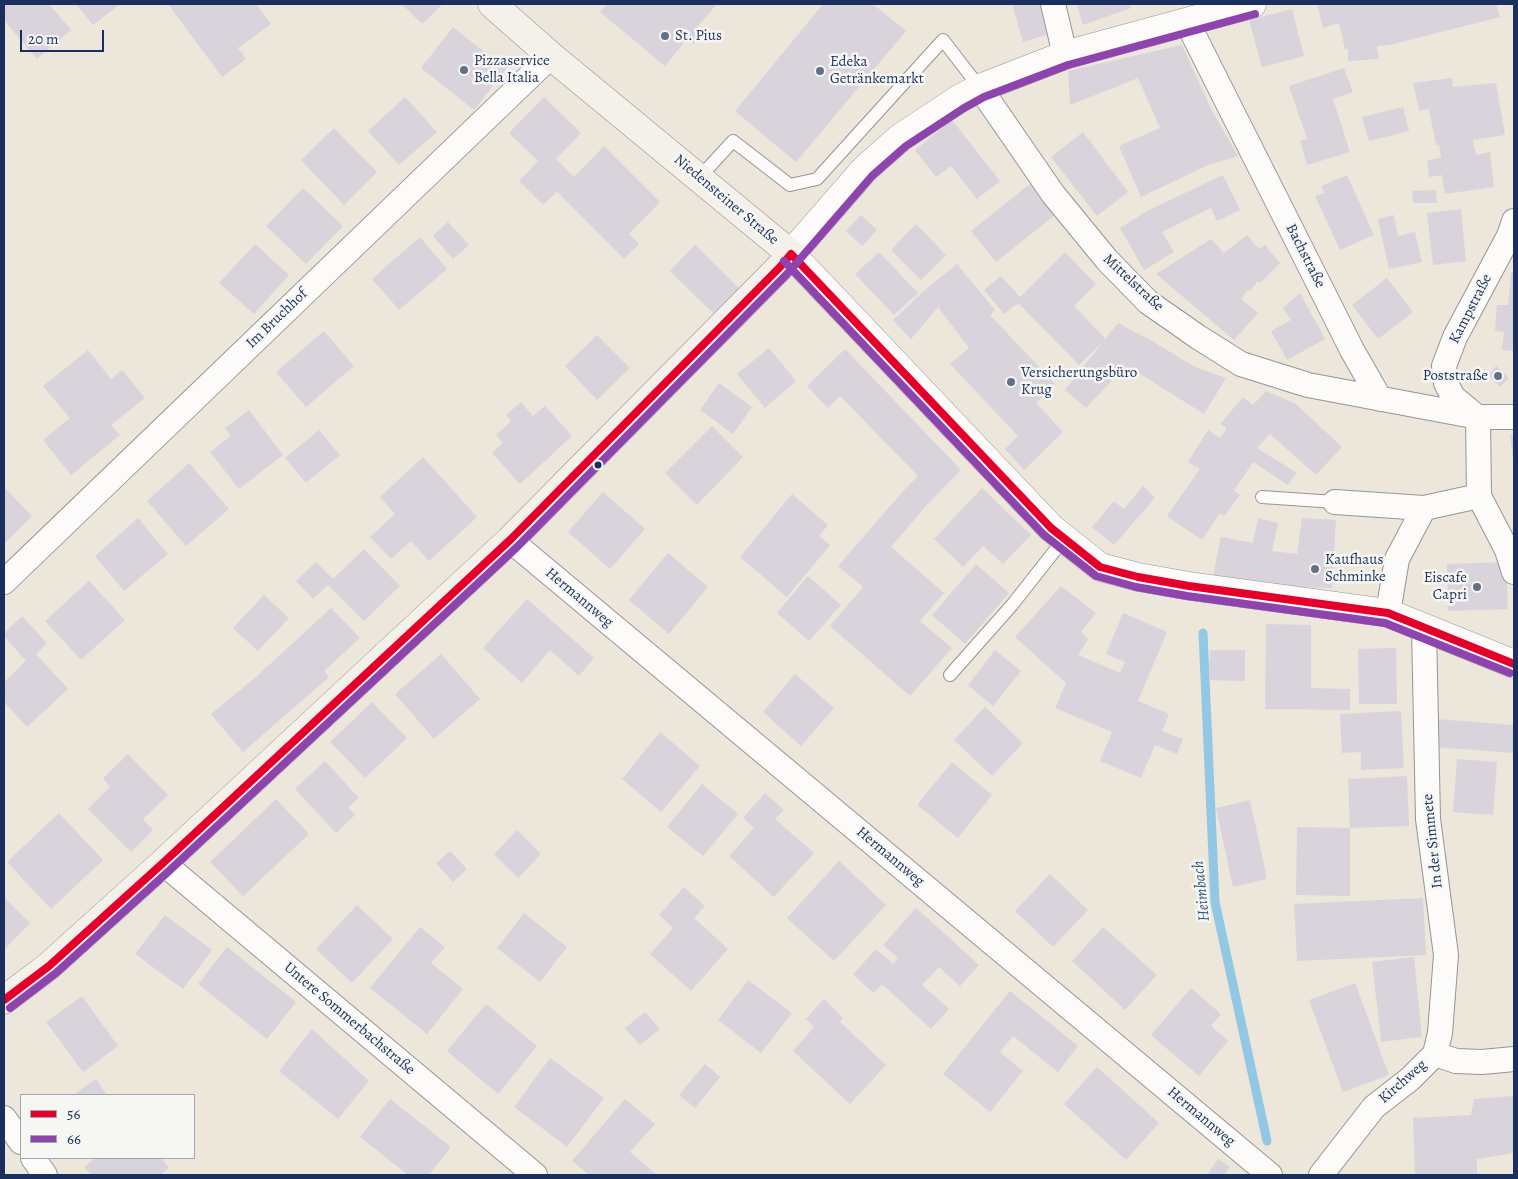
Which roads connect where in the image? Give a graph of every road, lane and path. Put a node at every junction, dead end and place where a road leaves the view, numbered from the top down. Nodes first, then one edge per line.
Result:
1 (492, 4) edge
2 (1053, 4) edge
3 (1252, 4) edge
4 (1223, 8) edge
5 (1187, 22) junction
6 (551, 56) junction
7 (1065, 56) junction
8 (980, 88) junction
9 (699, 178) junction
10 (1514, 221) edge
11 (791, 254) junction
12 (1380, 399) junction
13 (1478, 417) junction
14 (1514, 418) edge
15 (1479, 496) junction
16 (1262, 497) dead end
17 (1334, 502) joint
18 (1424, 508) junction
19 (1064, 539) junction
20 (510, 540) junction
21 (1514, 572) edge
22 (4, 582) edge
23 (1388, 613) junction
24 (1424, 628) junction
25 (1514, 664) edge
26 (950, 676) dead end
27 (163, 863) junction
28 (4, 1000) edge
29 (1435, 1054) junction
30 (1514, 1059) edge
31 (4, 1118) edge
32 (20, 1141) edge
33 (33, 1159) edge
34 (45, 1175) edge
35 (535, 1175) edge
36 (1270, 1175) edge
37 (1322, 1175) edge

1 - 6 main road, Niedensteiner Straße
2 - 7 street
3 - 4 street
4 - 5 street
5 - 7 street
5 - 12 street, Bachstraße
6 - 9 main road, Niedensteiner Straße
6 - 22 street, Im Bruchhof
7 - 8 street
8 - 9 lane
8 - 11 street
8 - 12 street, Mittelstraße
9 - 11 main road, Niedensteiner Straße
10 - 13 street, Kampstraße
11 - 19 street, Niedensteiner Straße
11 - 20 main road
12 - 13 street
13 - 14 street
13 - 15 street
15 - 18 street
15 - 21 street
16 - 17 lane
17 - 18 street
18 - 23 street
19 - 23 street, Niedensteiner Straße
19 - 26 lane
20 - 27 main road
20 - 36 street, Hermannweg
23 - 24 street, Niedensteiner Straße
24 - 25 street, Niedensteiner Straße
24 - 29 street, In der Simmete
27 - 28 main road
27 - 35 street, Untere Sommerbachstraße
29 - 30 street, Kirchweg
29 - 37 street, Kirchweg
31 - 32 street
33 - 34 street

